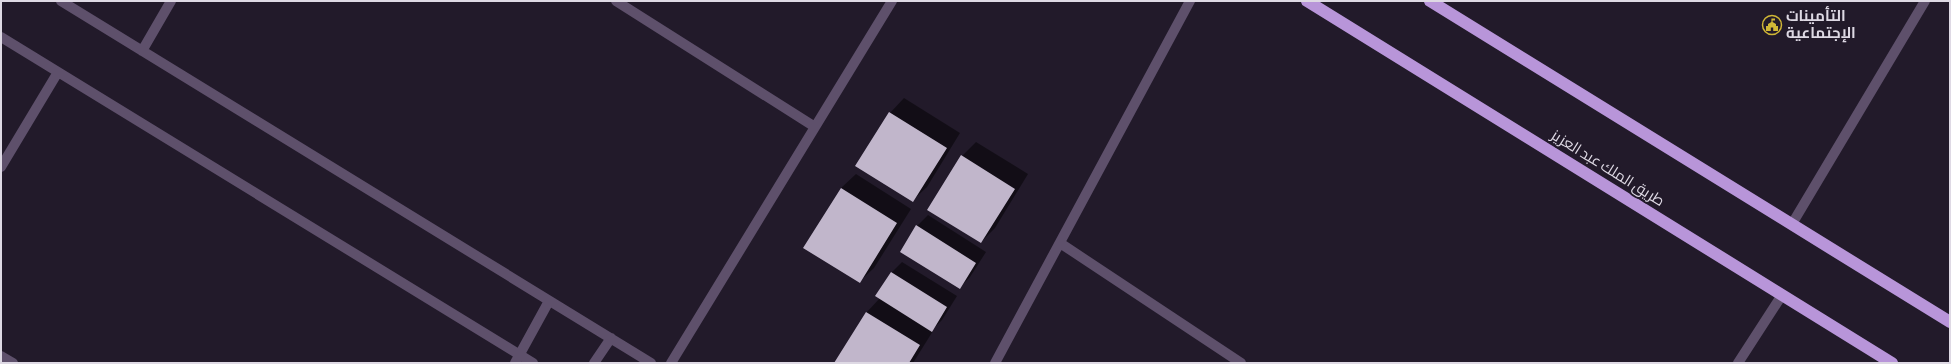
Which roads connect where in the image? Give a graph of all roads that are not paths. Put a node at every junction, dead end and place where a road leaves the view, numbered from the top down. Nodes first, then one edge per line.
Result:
1 (60, 1) edge
2 (171, 1) edge
3 (616, 1) edge
4 (892, 1) edge
5 (1190, 1) edge
6 (1308, 1) edge
7 (1430, 1) edge
8 (1924, 1) edge
9 (1, 37) edge
10 (142, 51) junction
11 (58, 72) junction
12 (815, 127) junction
13 (1, 167) edge
14 (1792, 224) junction
15 (1060, 243) junction
16 (1782, 295) junction
17 (549, 301) junction
18 (1950, 322) edge
19 (611, 338) junction
20 (1, 356) edge
21 (517, 359) edge
22 (13, 363) edge
23 (533, 363) edge
24 (594, 363) edge
25 (651, 363) edge
26 (671, 363) edge
27 (995, 363) edge
28 (1241, 363) edge
29 (1738, 363) edge
30 (1892, 363) edge

1 - 10 street
2 - 10 street
3 - 12 street
4 - 12 street
5 - 15 street
6 - 16 highway, طريق الملك عبد العزيز
7 - 14 highway
8 - 14 street
9 - 11 street
10 - 17 street
11 - 13 street
11 - 21 street
12 - 26 street
14 - 18 highway
15 - 27 street
15 - 28 street
16 - 29 street
16 - 30 highway, طريق الملك عبد العزيز
17 - 19 street
17 - 21 street
19 - 24 street
19 - 25 street
20 - 22 street
21 - 23 street

